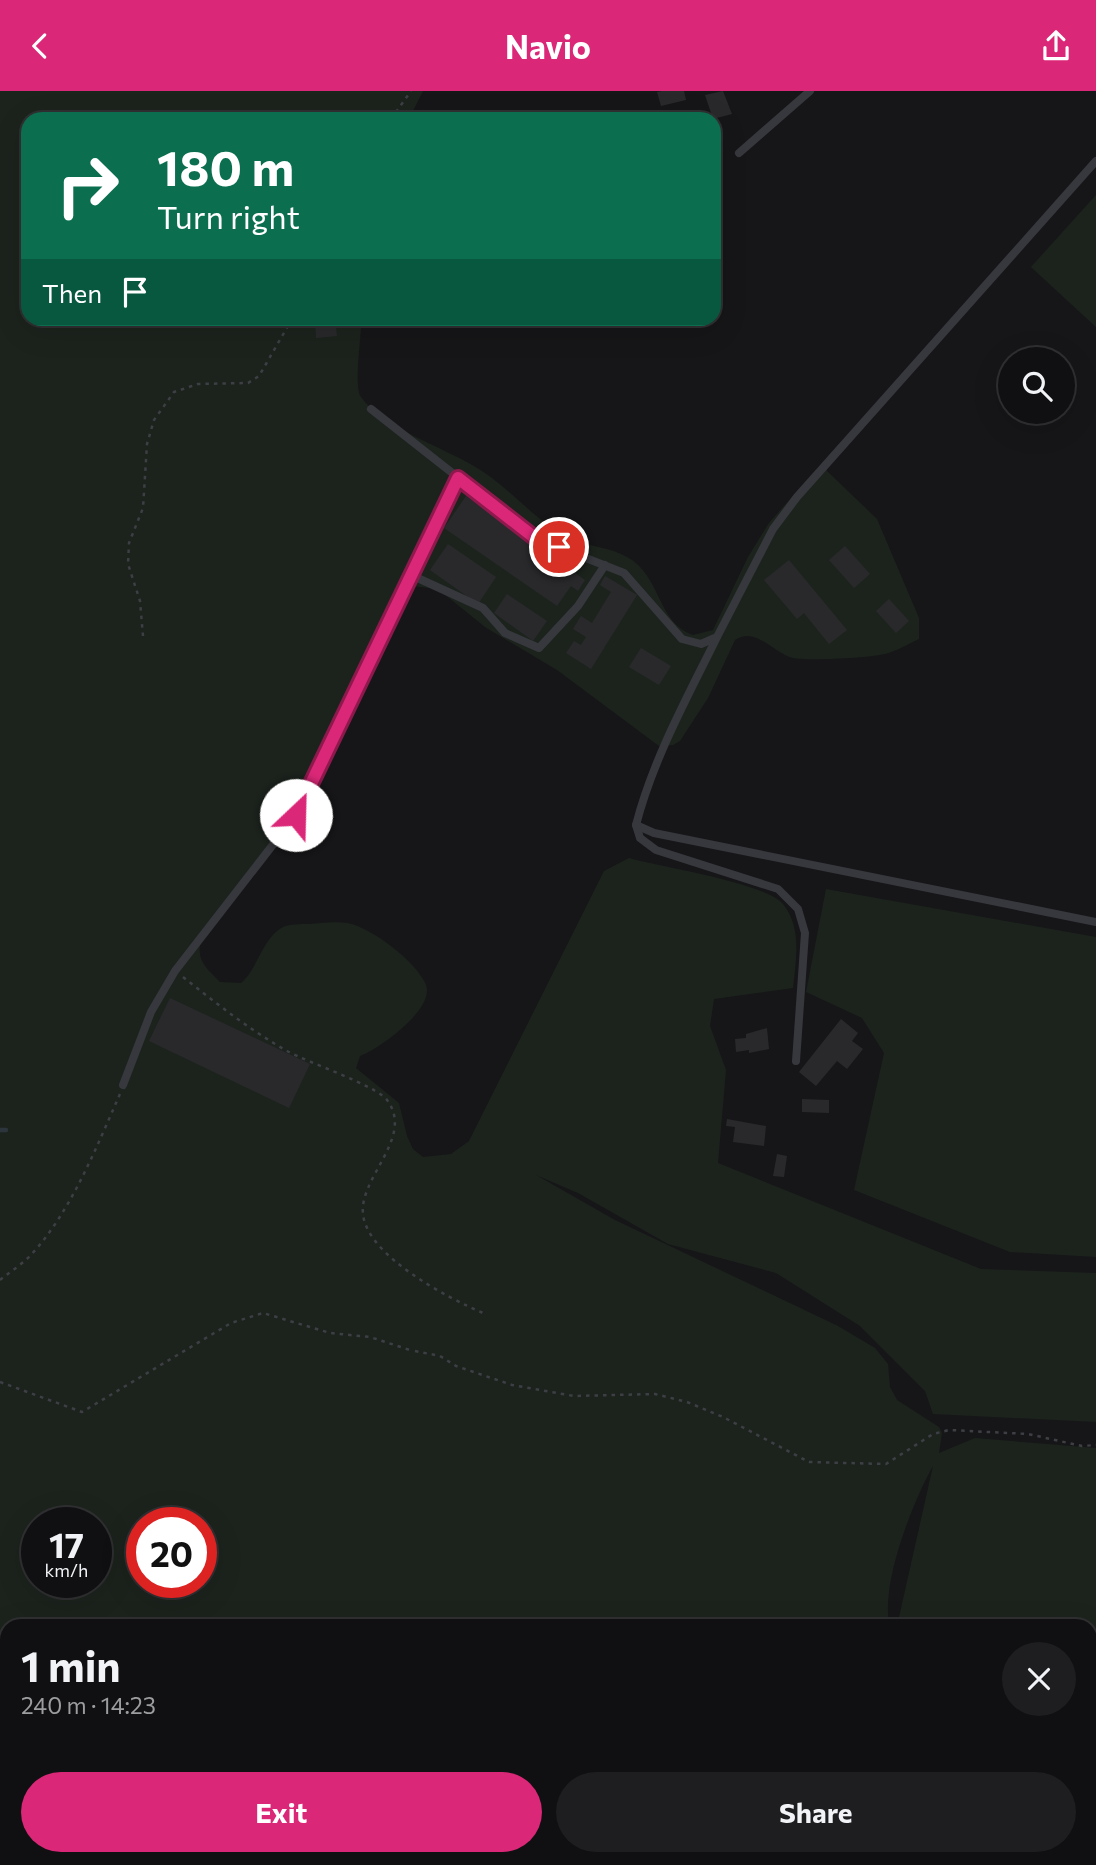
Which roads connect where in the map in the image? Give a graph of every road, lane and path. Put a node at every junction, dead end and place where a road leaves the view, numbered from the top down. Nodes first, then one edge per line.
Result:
1 (411, 91) edge
2 (810, 91) edge
3 (396, 112) edge
4 (739, 153) dead end
5 (1096, 161) edge
6 (288, 326) edge
7 (371, 409) dead end
8 (458, 478) junction
9 (605, 565) junction
10 (411, 575) junction
11 (143, 636) dead end
12 (717, 637) junction
13 (636, 825) junction
14 (1096, 922) edge
15 (175, 971) junction
16 (796, 1061) dead end
17 (123, 1085) joint
18 (0, 1280) edge
19 (482, 1313) dead end
20 (0, 1382) edge
21 (1096, 1445) edge

1 - 3 path
2 - 4 lane
5 - 12 lane
6 - 11 path
7 - 8 lane
8 - 9 lane
8 - 10 lane
9 - 10 lane
9 - 12 lane
10 - 15 lane
12 - 13 lane
13 - 14 lane
13 - 16 lane
15 - 17 lane
15 - 19 path
17 - 18 path
20 - 21 path

